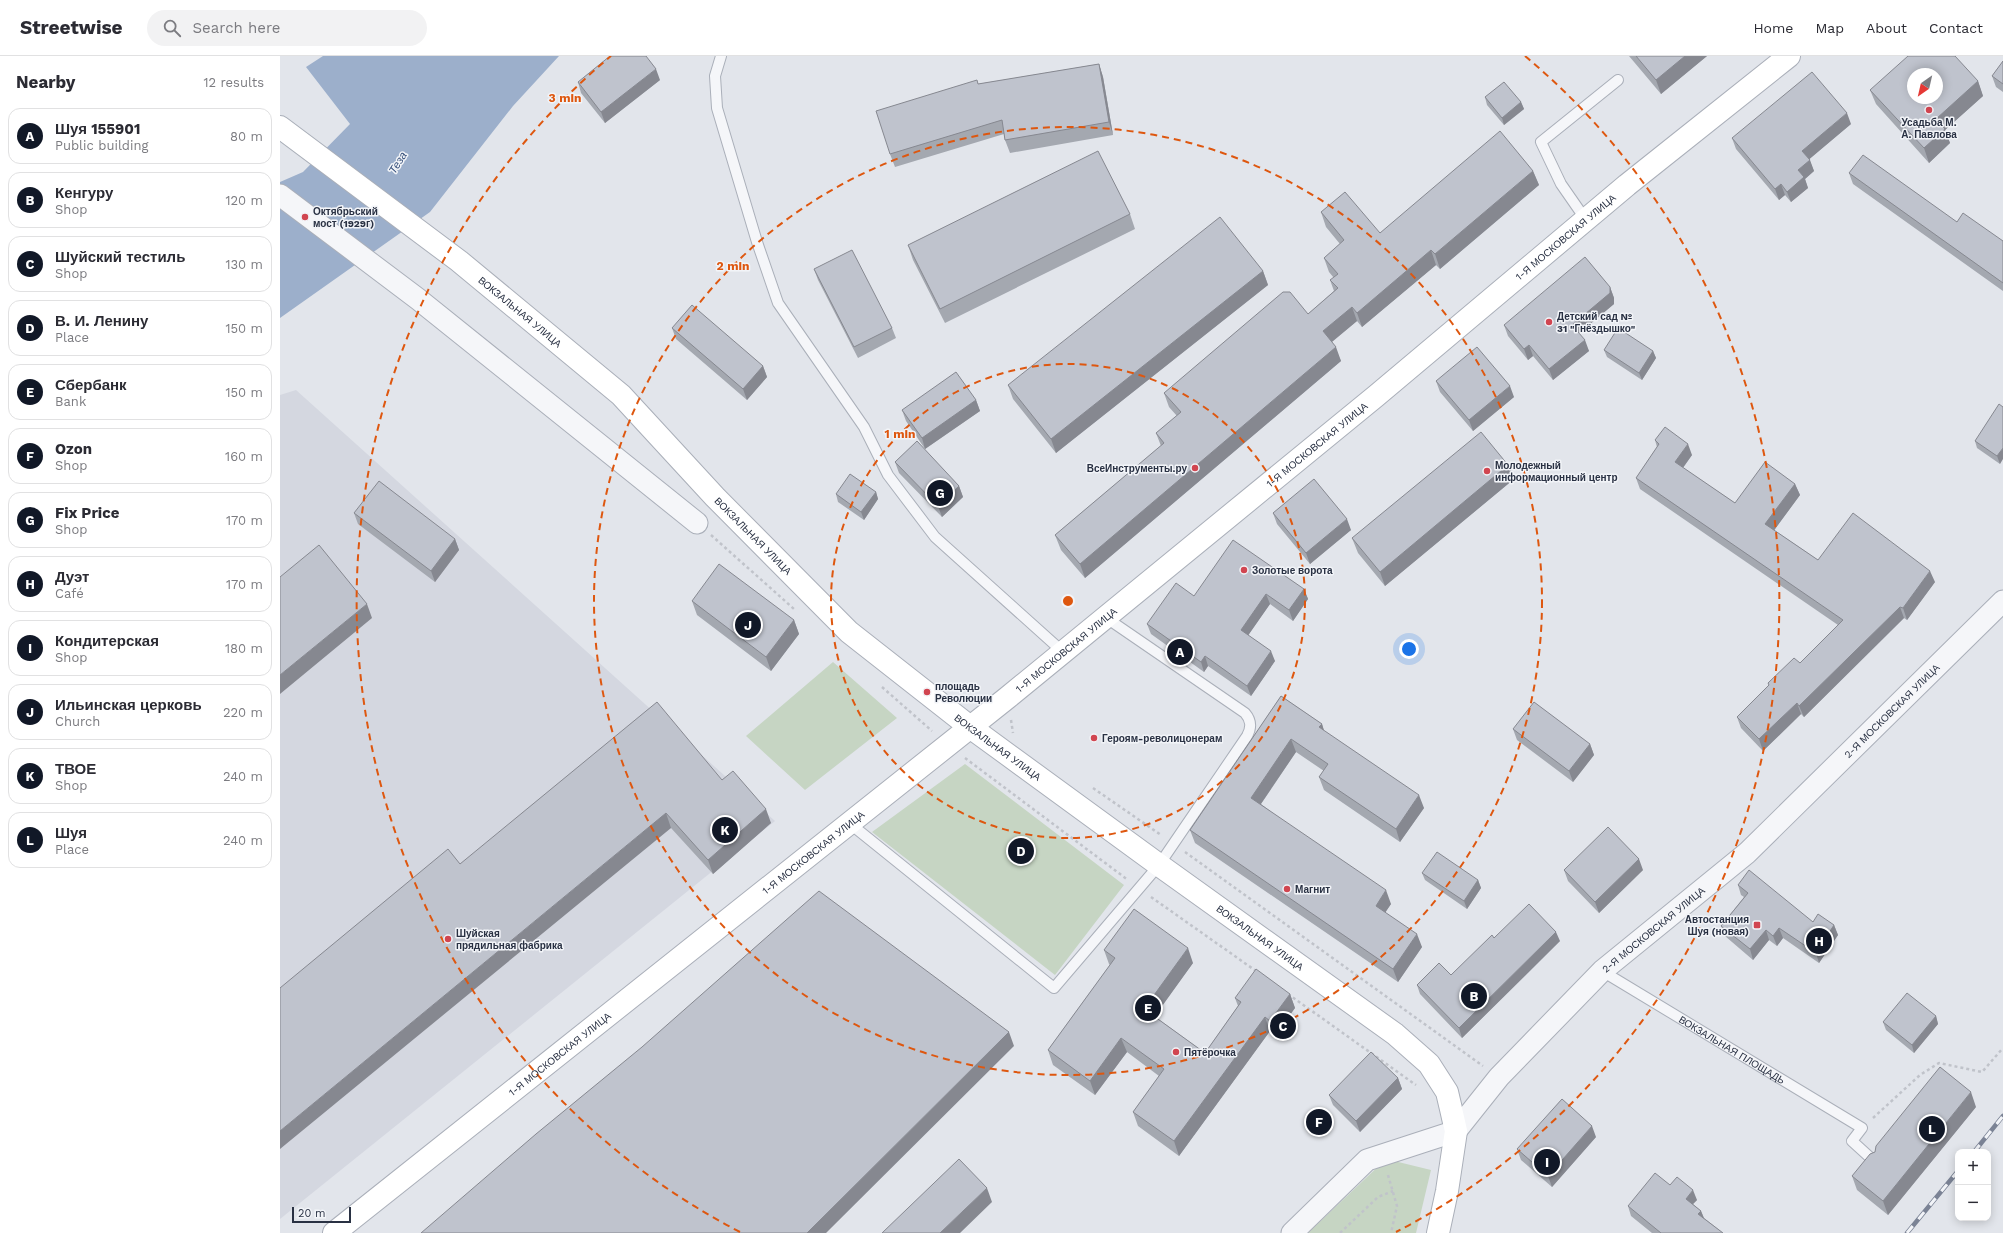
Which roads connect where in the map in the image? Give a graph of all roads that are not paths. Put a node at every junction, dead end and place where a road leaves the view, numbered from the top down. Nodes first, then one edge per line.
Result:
1 (721, 56) edge
2 (1789, 56) edge
3 (1618, 80) dead end
4 (280, 127) edge
5 (280, 195) edge
6 (1586, 220) junction
7 (697, 522) dead end
8 (2003, 601) edge
9 (1105, 617) junction
10 (1063, 652) junction
11 (970, 727) junction
12 (848, 822) junction
13 (1159, 865) junction
14 (1602, 971) junction
15 (1456, 1131) junction
16 (1876, 1162) edge
17 (334, 1233) edge
18 (1292, 1233) edge
19 (1438, 1233) edge

1 - 10 lane
2 - 6 main road, 1-Я МОСКОВСКАЯ УЛИЦА
3 - 6 lane
4 - 11 main road, ВОКЗАЛЬНАЯ УЛИЦА
5 - 7 street
6 - 9 main road, 1-Я МОСКОВСКАЯ УЛИЦА
8 - 14 street, 2-Я МОСКОВСКАЯ УЛИЦА
9 - 10 main road, 1-Я МОСКОВСКАЯ УЛИЦА
9 - 13 lane
10 - 11 main road, 1-Я МОСКОВСКАЯ УЛИЦА
11 - 12 main road, 1-Я МОСКОВСКАЯ УЛИЦА
11 - 13 main road, ВОКЗАЛЬНАЯ УЛИЦА
12 - 13 lane
12 - 17 main road, 1-Я МОСКОВСКАЯ УЛИЦА
13 - 15 main road, ВОКЗАЛЬНАЯ УЛИЦА
14 - 15 street, 2-Я МОСКОВСКАЯ УЛИЦА
14 - 16 lane, ВОКЗАЛЬНАЯ ПЛОЩАДЬ
15 - 18 street
15 - 19 main road

